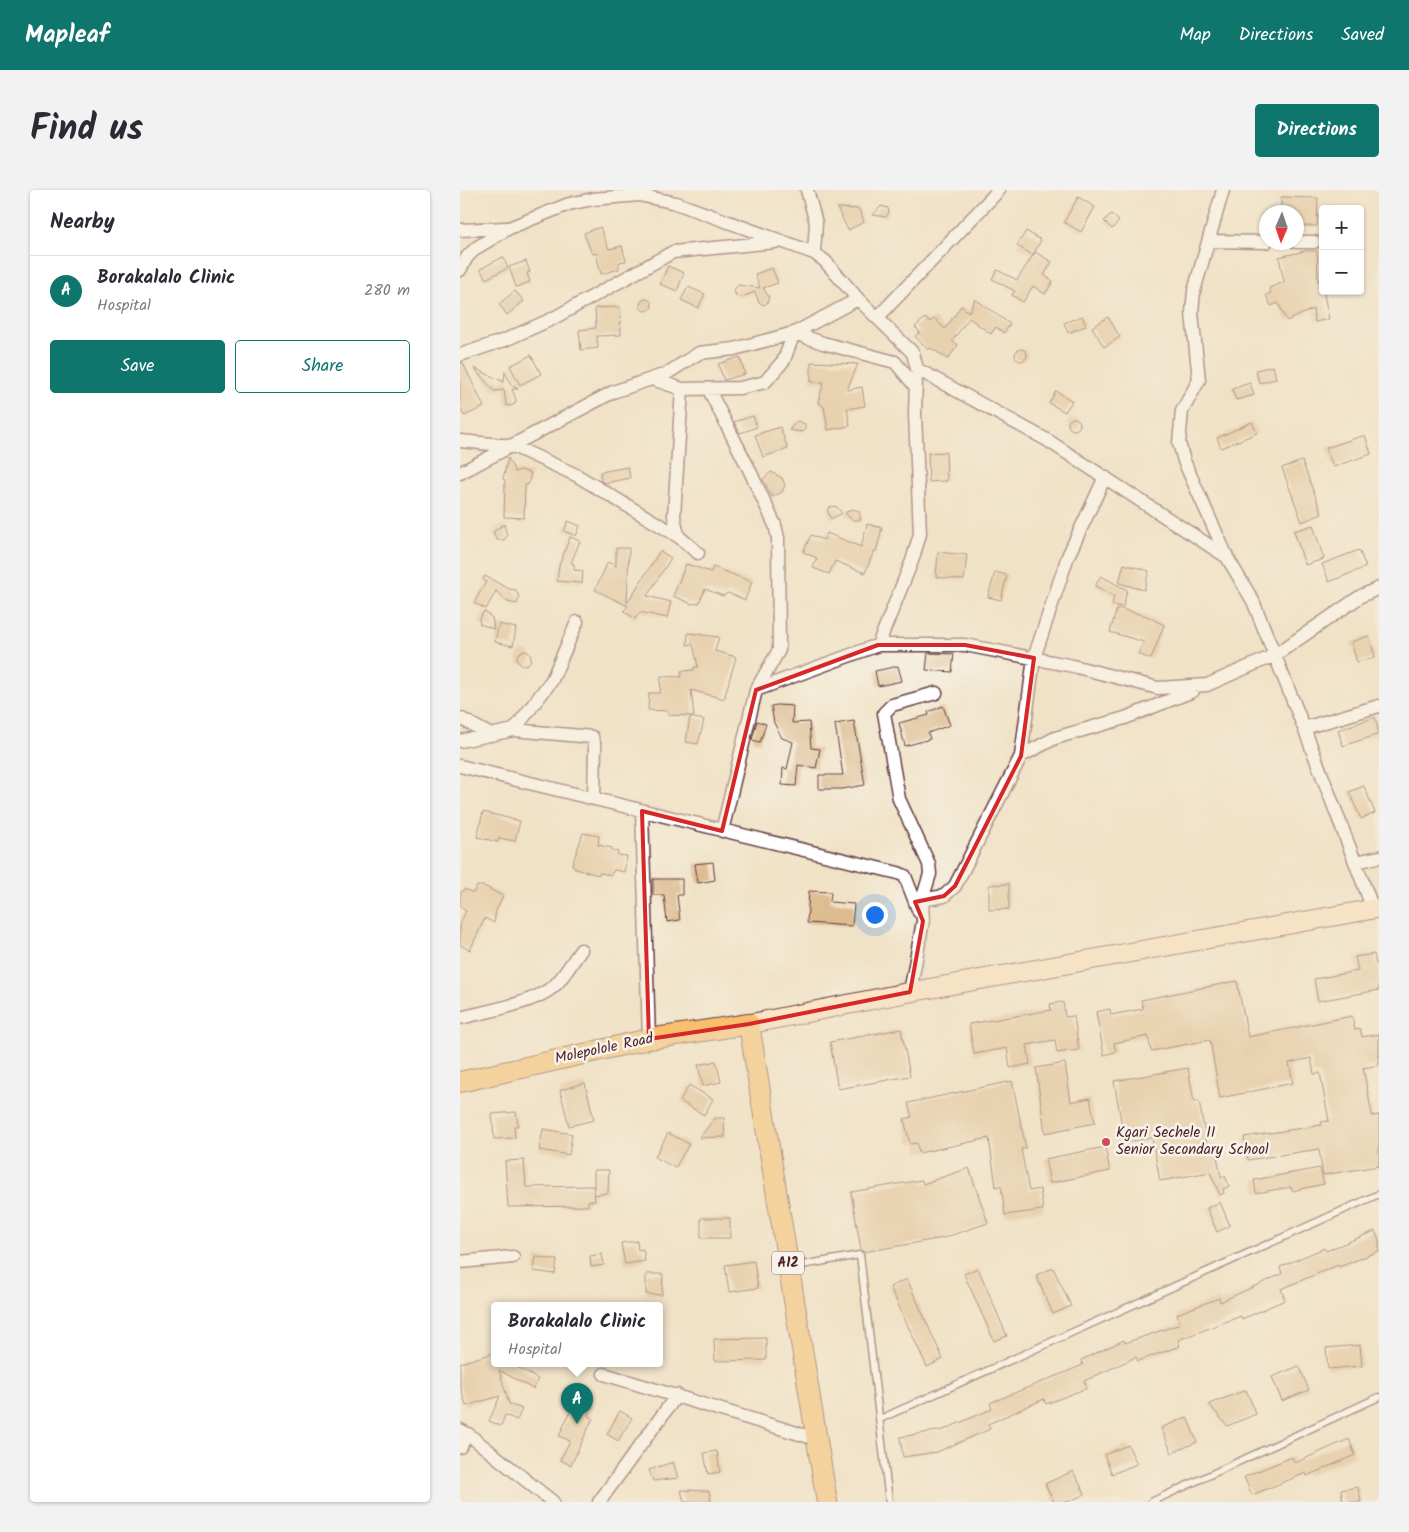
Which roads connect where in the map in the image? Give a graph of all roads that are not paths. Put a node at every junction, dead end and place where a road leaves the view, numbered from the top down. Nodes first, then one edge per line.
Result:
1 (807, 190) edge
2 (999, 190) edge
3 (1223, 190) edge
4 (641, 192) edge
5 (509, 228) junction
6 (460, 230) edge
7 (780, 241) junction
8 (1209, 241) junction
9 (1259, 242) edge
10 (1304, 242) edge
11 (1314, 242) dead end
12 (814, 252) junction
13 (460, 270) edge
14 (858, 299) junction
15 (877, 318) junction
16 (794, 333) junction
17 (460, 354) edge
18 (917, 369) junction
19 (652, 379) junction
20 (916, 386) junction
21 (682, 389) junction
22 (709, 390) junction
23 (460, 441) edge
24 (513, 446) junction
25 (460, 473) edge
26 (1105, 477) junction
27 (678, 536) junction
28 (698, 553) dead end
29 (1227, 556) junction
30 (1379, 588) edge
31 (577, 622) dead end
32 (878, 645) junction
33 (1275, 655) junction
34 (1034, 658) junction
35 (1207, 685) junction
36 (756, 690) junction
37 (936, 692) dead end
38 (1379, 706) edge
39 (460, 718) edge
40 (1304, 728) junction
41 (514, 730) junction
42 (491, 735) junction
43 (460, 741) edge
44 (1021, 756) junction
45 (460, 766) edge
46 (594, 799) junction
47 (642, 811) junction
48 (722, 830) junction
49 (1379, 857) edge
50 (1356, 862) junction
51 (905, 876) junction
52 (927, 884) junction
53 (922, 900) junction
54 (1376, 908) edge
55 (923, 921) junction
56 (581, 950) dead end
57 (910, 992) junction
58 (460, 1018) edge
59 (749, 1024) junction
60 (649, 1039) junction
61 (460, 1082) edge
62 (1379, 1194) edge
63 (513, 1257) dead end
64 (460, 1262) edge
65 (789, 1267) junction
66 (604, 1374) dead end
67 (677, 1395) junction
68 (1379, 1397) edge
69 (880, 1419) junction
70 (464, 1432) edge
71 (816, 1439) junction
72 (460, 1447) edge
73 (553, 1502) edge
74 (599, 1502) edge
75 (827, 1502) edge
76 (889, 1502) edge
77 (1151, 1502) edge

1 - 12 street
2 - 15 street
3 - 8 street
4 - 5 street
4 - 7 street
5 - 6 street
5 - 13 street
7 - 12 street
7 - 17 street
8 - 9 street
8 - 29 street
10 - 11 street
12 - 14 street
14 - 15 street
14 - 16 street
15 - 18 street
16 - 19 street
16 - 20 street
16 - 22 street
18 - 20 street
18 - 26 street
19 - 21 street
19 - 24 street
20 - 32 street
21 - 22 street
21 - 27 street
22 - 36 street
23 - 24 street
24 - 25 street
24 - 27 street
26 - 29 street
26 - 34 street
27 - 28 street
29 - 33 street
30 - 33 street
31 - 41 street
32 - 34 street
32 - 36 street
33 - 35 street
33 - 40 street
34 - 35 street
34 - 44 street
35 - 44 street
36 - 48 street
37 - 52 street
38 - 40 street
39 - 42 street
40 - 50 street
41 - 42 street
41 - 46 street
42 - 43 street
44 - 53 street
45 - 46 street
46 - 47 street
47 - 48 street
47 - 60 street
48 - 51 street
49 - 50 street
50 - 54 street
51 - 52 street
51 - 55 street
52 - 53 street
53 - 55 street
54 - 57 street
55 - 57 street
56 - 58 street
57 - 59 street
59 - 60 main road, Molepolole Road
59 - 65 main road, A12
60 - 61 main road, Molepolole Road
62 - 69 lane
63 - 64 street
65 - 69 lane
65 - 71 main road, A12
66 - 67 street
67 - 71 street
67 - 74 street
68 - 77 lane
69 - 76 lane
70 - 72 street
70 - 73 street
71 - 75 main road, A12

